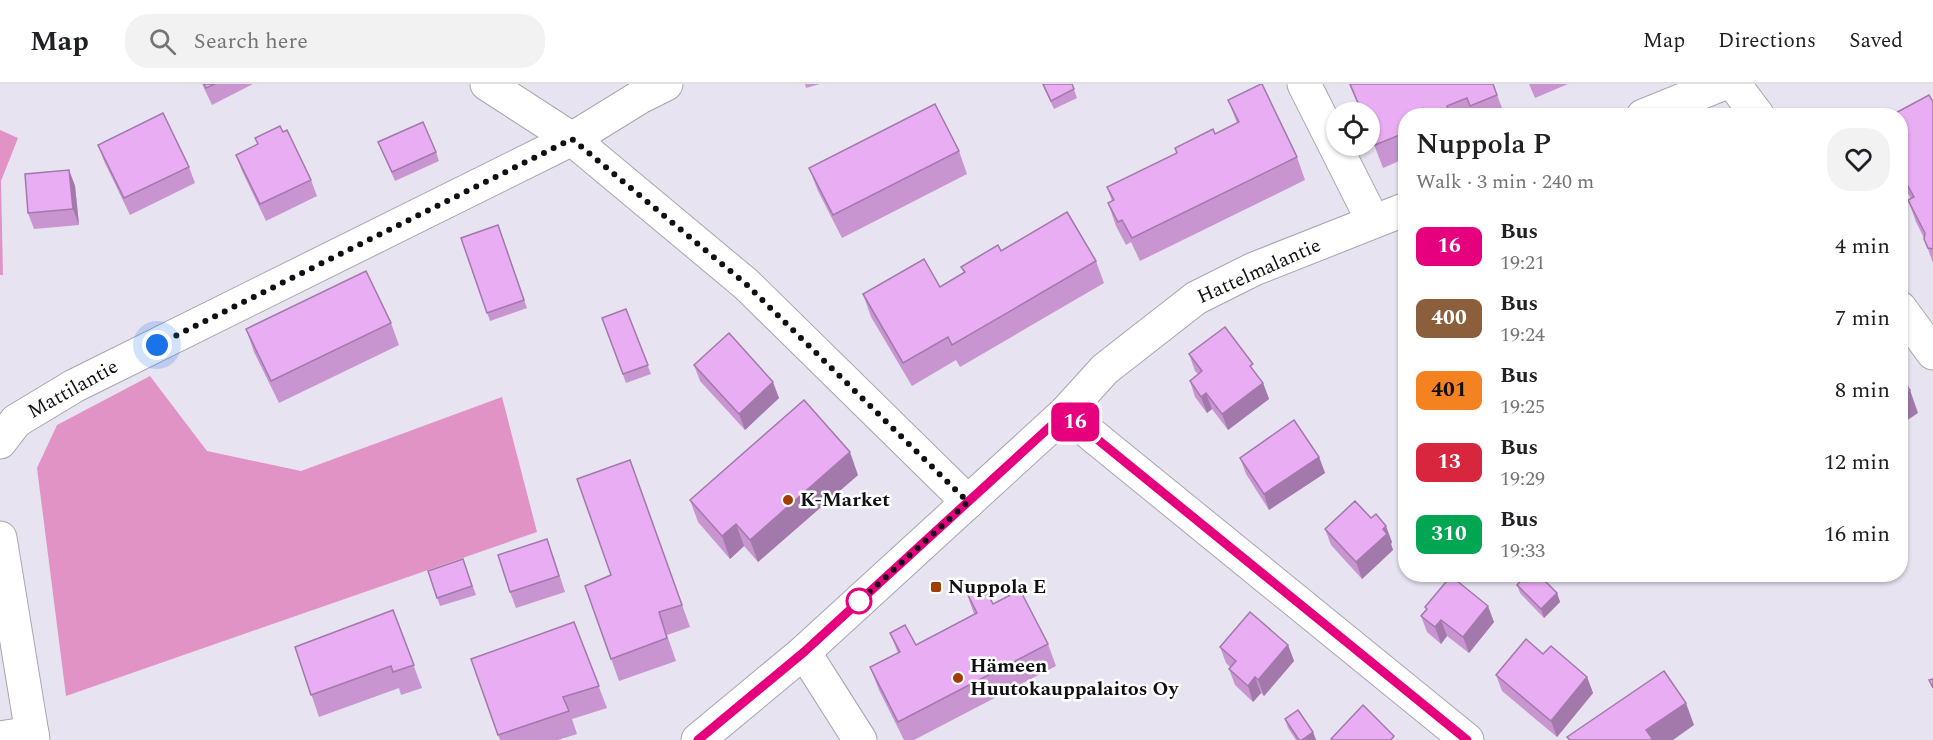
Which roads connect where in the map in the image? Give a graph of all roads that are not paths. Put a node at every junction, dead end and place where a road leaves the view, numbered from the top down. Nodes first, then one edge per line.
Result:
1 (487, 84) edge
2 (666, 84) edge
3 (1304, 84) edge
4 (1722, 84) edge
5 (1734, 84) edge
6 (1662, 108) edge
7 (1752, 108) edge
8 (572, 139) junction
9 (1398, 211) edge
10 (1373, 221) junction
11 (1908, 319) edge
12 (1933, 353) edge
13 (1065, 413) junction
14 (0, 442) edge
15 (968, 502) junction
16 (0, 538) edge
17 (804, 652) junction
18 (32, 736) edge
19 (0, 738) edge
20 (698, 740) edge
21 (860, 740) edge
22 (1467, 740) edge

1 - 8 street
2 - 8 street, Mattilantie
3 - 10 street
4 - 6 street
5 - 7 street
8 - 14 street, Mattilantie
8 - 15 street
9 - 10 street, Hattelmalantie
10 - 13 street, Hattelmalantie
11 - 12 street
13 - 15 street, Hattelmalantie
13 - 22 street
15 - 17 street, Hattelmalantie
16 - 18 street
17 - 20 street, Hattelmalantie
17 - 21 street
18 - 19 street

